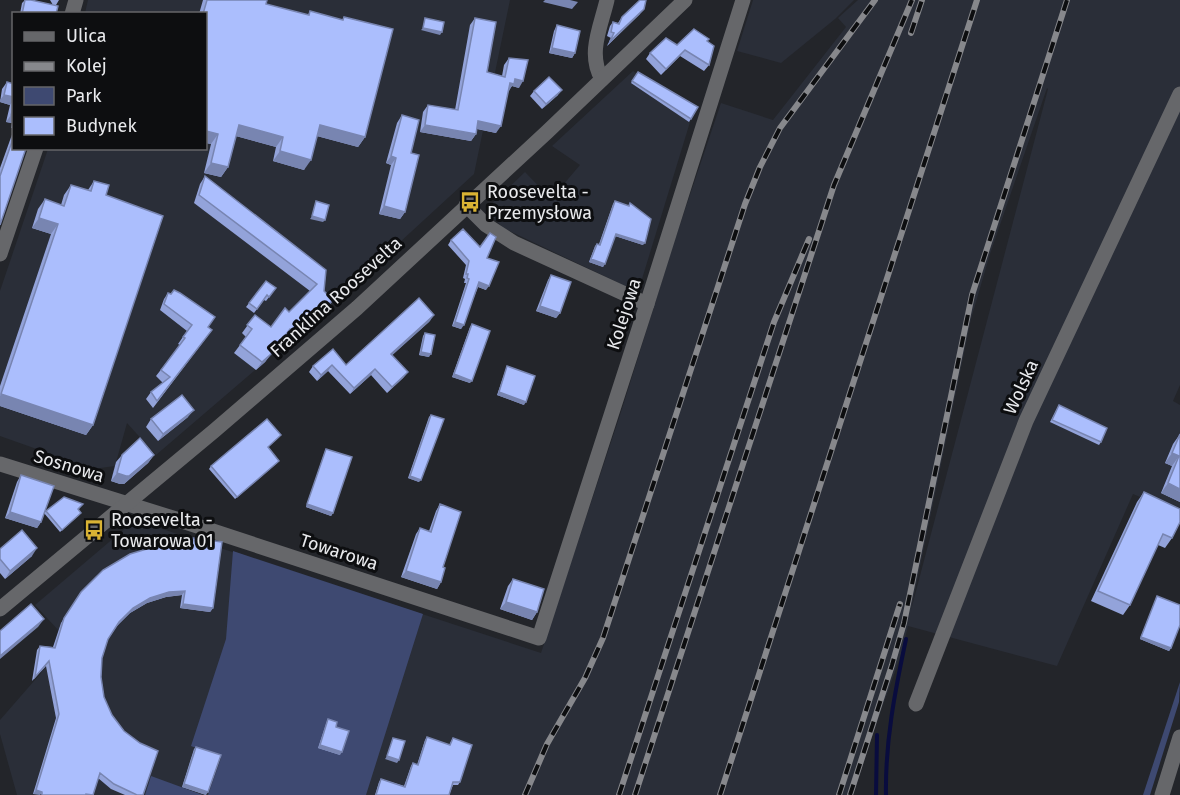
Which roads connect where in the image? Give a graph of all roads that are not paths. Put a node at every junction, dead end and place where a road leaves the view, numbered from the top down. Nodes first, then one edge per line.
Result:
1 (607, 0) edge
2 (685, 0) edge
3 (743, 0) edge
4 (602, 79) junction
5 (1180, 94) edge
6 (35, 150) edge
7 (466, 205) junction
8 (0, 254) edge
9 (647, 304) junction
10 (0, 464) edge
11 (127, 503) junction
12 (0, 609) edge
13 (539, 638) joint
14 (916, 704) dead end
15 (1180, 737) edge
16 (1162, 795) edge

1 - 4 street
2 - 4 street, Franklina Roosevelta
3 - 9 street, Kolejowa
4 - 7 street, Franklina Roosevelta
5 - 14 street, Wolska
6 - 8 street
7 - 9 street
7 - 11 street, Franklina Roosevelta
9 - 13 street, Kolejowa
10 - 11 street, Sosnowa
11 - 12 street, Franklina Roosevelta
11 - 13 street, Towarowa
15 - 16 street

